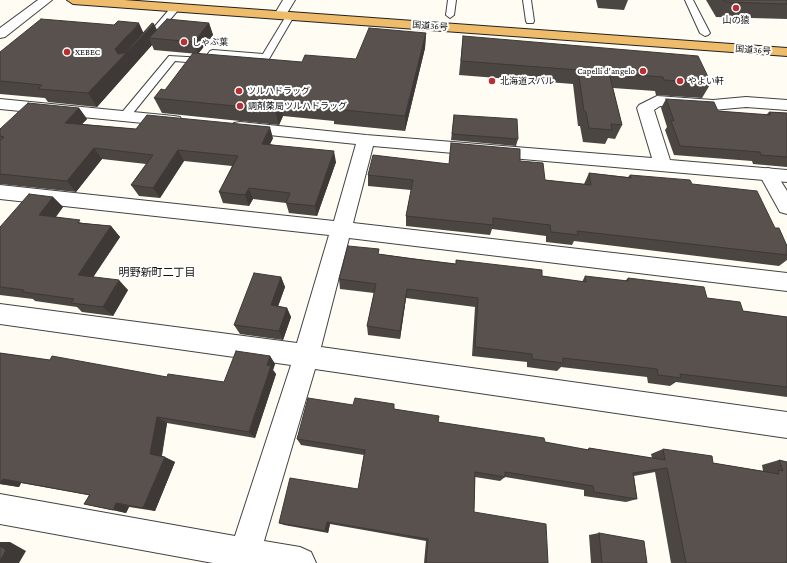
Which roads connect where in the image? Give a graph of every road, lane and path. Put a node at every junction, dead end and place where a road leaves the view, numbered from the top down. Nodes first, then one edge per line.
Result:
1 (46, 0) edge
2 (73, 0) edge
3 (230, 0) edge
4 (452, 0) edge
5 (528, 0) edge
6 (689, 0) edge
7 (176, 7) junction
8 (286, 9) edge
9 (450, 15) junction
10 (530, 21) junction
11 (657, 30) dead end
12 (689, 32) dead end
13 (705, 33) junction
14 (0, 34) edge
15 (720, 34) dead end
16 (142, 47) edge
17 (787, 52) edge
18 (0, 104) edge
19 (787, 105) edge
20 (31, 106) junction
21 (125, 116) junction
22 (16, 121) edge
23 (188, 122) edge
24 (226, 126) edge
25 (366, 140) junction
26 (663, 165) junction
27 (768, 174) junction
28 (787, 176) edge
29 (0, 192) edge
30 (787, 207) edge
31 (341, 229) junction
32 (787, 282) edge
33 (0, 314) edge
34 (306, 356) junction
35 (787, 425) edge
36 (0, 510) edge
37 (243, 558) edge
38 (300, 563) edge

1 - 14 street
2 - 7 highway, 国道36号
3 - 8 highway, 国道36号
4 - 9 lane
5 - 10 lane
6 - 13 lane
7 - 8 highway, 国道36号
7 - 16 lane
8 - 9 highway, 国道36号
8 - 17 highway, 国道36号
8 - 21 lane
9 - 10 highway, 国道36号
10 - 11 highway, 国道36号
12 - 13 highway
13 - 15 highway
18 - 20 street
19 - 26 street
20 - 21 street
20 - 22 street
21 - 23 street
24 - 25 street
25 - 26 street
25 - 31 street
26 - 27 street
27 - 28 street
27 - 30 street
29 - 31 street
31 - 32 street
31 - 34 street
33 - 34 street
34 - 35 street
34 - 37 street
36 - 37 street
37 - 38 street

